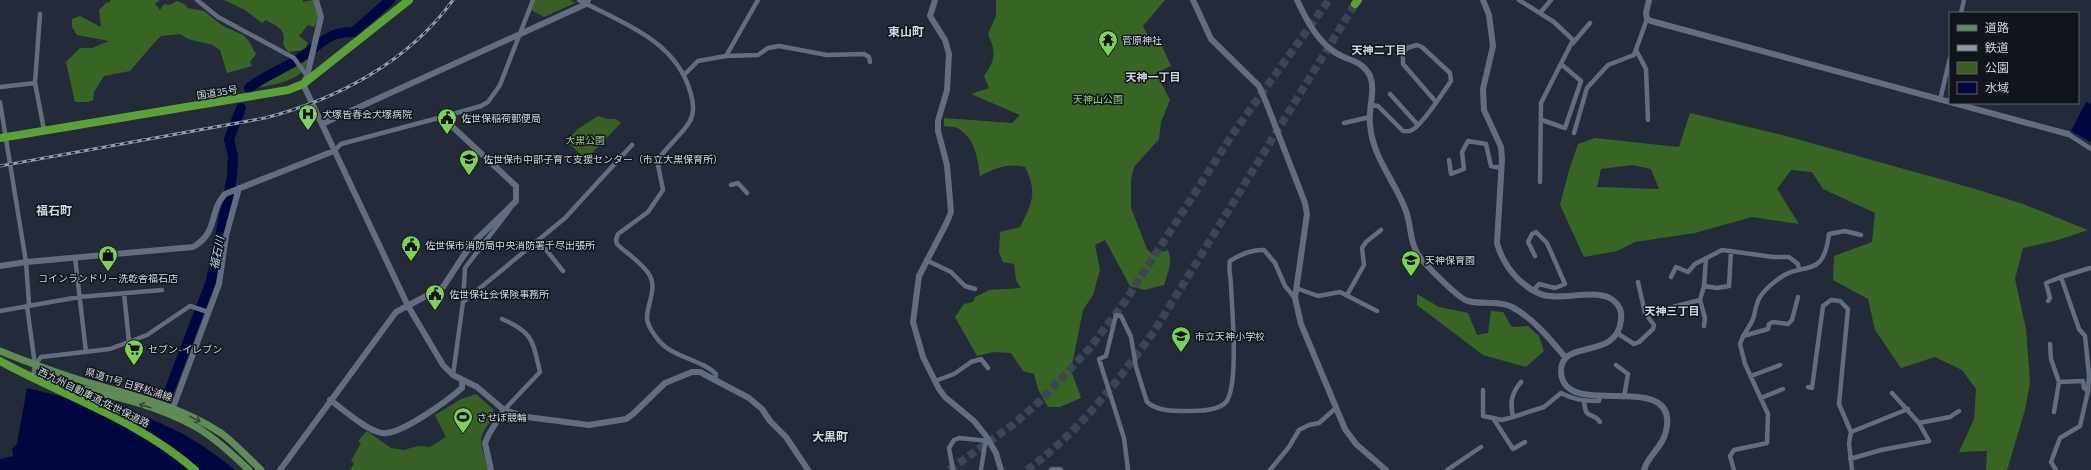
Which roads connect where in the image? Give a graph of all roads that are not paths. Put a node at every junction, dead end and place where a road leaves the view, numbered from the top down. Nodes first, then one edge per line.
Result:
1 (197, 0) edge
2 (316, 0) edge
3 (409, 0) edge
4 (533, 0) edge
5 (579, 0) edge
6 (758, 0) edge
7 (935, 0) edge
8 (1194, 0) edge
9 (1297, 0) edge
10 (1483, 0) edge
11 (1519, 0) edge
12 (1551, 0) edge
13 (1650, 0) edge
14 (1964, 0) edge
15 (587, 2) edge
16 (1961, 12) edge
17 (1540, 13) junction
18 (40, 14) dead end
19 (1647, 19) junction
20 (1590, 23) dead end
21 (518, 36) junction
22 (1570, 46) junction
23 (1636, 50) junction
24 (726, 56) junction
25 (870, 62) dead end
26 (1949, 62) edge
27 (1561, 64) junction
28 (685, 74) junction
29 (307, 76) junction
30 (35, 83) junction
31 (303, 84) junction
32 (0, 87) edge
33 (1390, 94) dead end
34 (1940, 100) junction
35 (0, 102) edge
36 (1436, 102) junction
37 (1949, 102) edge
38 (1955, 104) edge
39 (1370, 105) junction
40 (1370, 117) junction
41 (442, 118) junction
42 (1542, 120) junction
43 (1648, 120) dead end
44 (1344, 123) dead end
45 (322, 124) junction
46 (1418, 125) junction
47 (44, 130) junction
48 (1574, 133) dead end
49 (2068, 134) joint
50 (3, 137) edge
51 (632, 145) dead end
52 (2091, 149) edge
53 (334, 151) junction
54 (1449, 160) dead end
55 (1501, 168) junction
56 (1540, 182) dead end
57 (731, 185) dead end
58 (239, 188) junction
59 (747, 193) dead end
60 (511, 207) junction
61 (1381, 230) dead end
62 (1861, 235) dead end
63 (538, 241) junction
64 (1731, 251) junction
65 (1535, 256) dead end
66 (75, 257) junction
67 (1706, 258) junction
68 (926, 260) junction
69 (26, 262) junction
70 (0, 266) edge
71 (2090, 268) dead end
72 (1799, 270) junction
73 (563, 271) dead end
74 (1671, 277) dead end
75 (2061, 277) junction
76 (1638, 282) dead end
77 (1704, 286) junction
78 (1296, 288) junction
79 (975, 289) dead end
80 (162, 290) dead end
81 (1533, 291) junction
82 (124, 293) junction
83 (1346, 295) junction
84 (79, 297) junction
85 (1295, 298) junction
86 (1798, 298) dead end
87 (1700, 300) junction
88 (2048, 301) dead end
89 (463, 302) junction
90 (27, 306) junction
91 (408, 306) junction
92 (1669, 308) dead end
93 (0, 311) edge
94 (1377, 311) dead end
95 (207, 312) junction
96 (502, 319) dead end
97 (1704, 326) dead end
98 (1617, 333) junction
99 (1742, 336) junction
100 (129, 342) junction
101 (2050, 344) dead end
102 (0, 351) edge
103 (86, 352) junction
104 (1565, 357) junction
105 (0, 361) edge
106 (0, 364) edge
107 (35, 365) junction
108 (1616, 365) dead end
109 (1780, 365) dead end
110 (988, 368) dead end
111 (2091, 369) edge
112 (453, 375) junction
113 (2090, 375) junction
114 (32, 376) junction
115 (1751, 376) junction
116 (715, 379) junction
117 (462, 380) junction
118 (935, 381) junction
119 (1521, 382) dead end
120 (2059, 382) junction
121 (1808, 387) dead end
122 (1783, 389) dead end
123 (1483, 390) dead end
124 (2088, 391) junction
125 (1892, 393) dead end
126 (1600, 396) junction
127 (1624, 396) junction
128 (1761, 398) junction
129 (330, 400) junction
130 (1584, 401) junction
131 (1336, 408) junction
132 (1908, 409) junction
133 (504, 410) junction
134 (172, 411) junction
135 (1959, 411) dead end
136 (2054, 412) dead end
137 (1513, 417) junction
138 (1493, 418) junction
139 (1600, 422) dead end
140 (1919, 423) junction
141 (1851, 432) junction
142 (989, 441) junction
143 (1525, 442) dead end
144 (1481, 447) dead end
145 (1850, 459) junction
146 (195, 470) edge
147 (249, 470) edge
148 (261, 470) edge
149 (280, 470) edge
150 (491, 470) edge
151 (808, 470) edge
152 (953, 470) edge
153 (981, 470) edge
154 (1001, 470) edge
155 (1052, 470) edge
156 (1060, 470) edge
157 (1128, 470) edge
158 (1270, 470) edge
159 (1386, 470) edge
160 (1448, 470) edge
161 (1644, 470) edge
162 (1734, 470) edge
163 (1852, 470) edge
164 (2056, 470) edge

1 - 29 street
2 - 29 street
3 - 31 highway, 国道35号
4 - 21 street
5 - 15 street
6 - 24 street
7 - 68 street
8 - 78 street
9 - 39 street
10 - 55 street
11 - 17 street
12 - 17 street
13 - 19 street
14 - 16 street
15 - 21 street
15 - 28 street
17 - 22 street
18 - 30 street
19 - 23 street
19 - 34 street
20 - 22 street
21 - 41 street
21 - 45 street
22 - 27 street
23 - 43 street
23 - 48 street
24 - 25 street
24 - 28 street
26 - 34 street
27 - 42 street
27 - 42 street
28 - 116 street
29 - 31 street
30 - 32 street
30 - 47 street
31 - 45 street
31 - 47 highway, 国道35号
33 - 46 street
34 - 37 street
35 - 50 street
36 - 36 street
36 - 46 street
38 - 49 street
39 - 40 street
39 - 46 street
40 - 44 street
40 - 104 street
41 - 53 street
41 - 60 street
42 - 56 street
45 - 53 street
47 - 50 highway, 国道35号
49 - 52 street
50 - 69 street
51 - 63 street
53 - 58 street
53 - 91 street
54 - 55 street
55 - 81 street
57 - 59 street
58 - 66 street
58 - 95 street
60 - 89 street
60 - 91 street
61 - 83 street
62 - 72 street
63 - 73 street
63 - 89 street
64 - 67 street
64 - 72 street
64 - 77 street
65 - 81 street
66 - 69 street
66 - 84 street
67 - 74 street
67 - 77 street
68 - 79 street
68 - 118 street
69 - 70 street
69 - 90 street
71 - 75 street
72 - 99 street
75 - 88 street
75 - 113 street
76 - 98 street
77 - 87 street
78 - 83 street
78 - 85 street
80 - 82 street
81 - 98 street
82 - 84 street
82 - 100 street
83 - 94 street
84 - 90 street
84 - 103 street
85 - 131 street
85 - 157 street
86 - 99 street
87 - 92 street
87 - 97 street
89 - 112 street
90 - 93 street
90 - 107 street
91 - 112 street
91 - 129 street
95 - 100 street
95 - 134 street
96 - 133 street
98 - 104 street
99 - 115 street
100 - 103 street
101 - 120 street
102 - 107 main road, 県道11号 日野松浦線
103 - 107 street
104 - 126 street
105 - 146 highway, 西九州自動車道;佐世保道路
106 - 114 main road, 県道11号 日野松浦線
107 - 114 street
107 - 134 main road, 県道11号 日野松浦線
108 - 127 street
109 - 115 street
110 - 118 street
111 - 113 street
112 - 117 street
113 - 124 street
134 -> 114 main road, 県道11号 日野松浦線
115 - 128 street
116 - 133 street
116 - 151 street
117 - 129 street
117 - 133 street
118 - 142 street
119 - 137 street
120 - 124 street
120 - 136 street
121 - 141 street
122 - 128 street
123 - 138 street
124 - 164 street
125 - 132 street
126 - 127 street
126 - 130 street
127 - 161 street
128 - 162 street
129 - 149 street
130 - 137 street
130 - 139 street
131 - 158 street
131 - 159 street
132 - 140 street
132 - 141 street
133 - 150 street
134 - 147 main road, 県道11号 日野松浦線
134 -> 148 main road, 県道11号 日野松浦線
135 - 140 street
137 - 138 street
138 - 143 street
140 - 145 street
141 - 145 street
142 - 152 street
142 - 153 street
142 - 154 street
144 - 160 street
145 - 163 street
155 - 156 street

